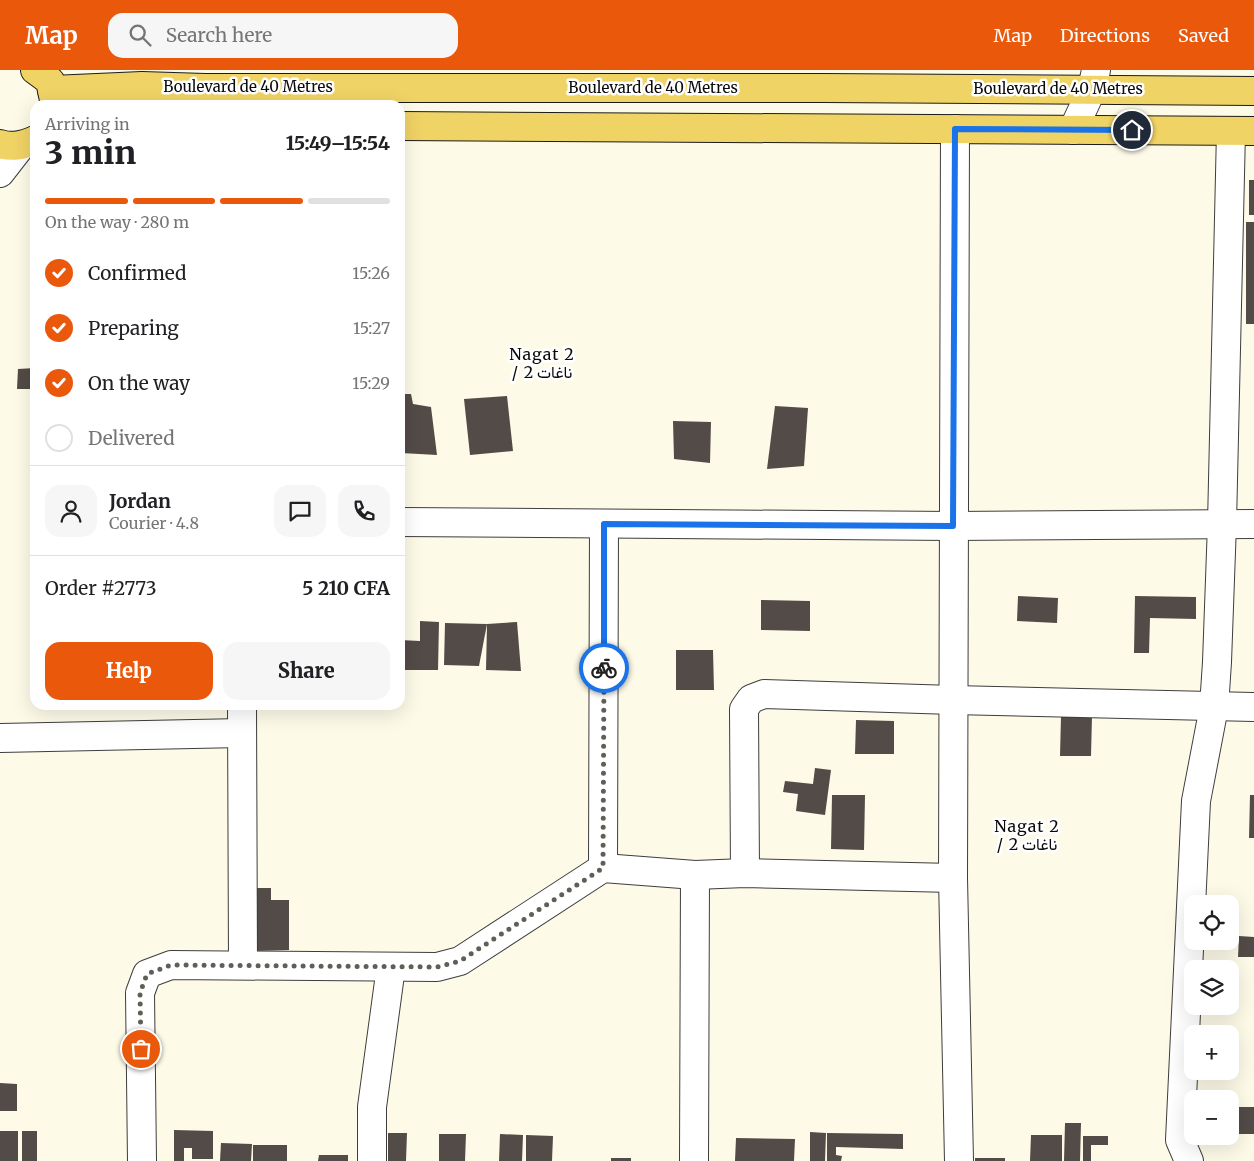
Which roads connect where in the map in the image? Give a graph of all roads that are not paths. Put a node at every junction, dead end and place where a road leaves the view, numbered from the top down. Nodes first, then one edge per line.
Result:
1 (825, 79) edge
2 (1094, 80) edge
3 (50, 83) edge
4 (1254, 91) edge
5 (405, 126) edge
6 (955, 129) junction
7 (1073, 130) junction
8 (1242, 131) edge
9 (19, 144) edge
10 (0, 173) edge
11 (405, 522) edge
12 (604, 524) junction
13 (1222, 524) junction
14 (1254, 524) edge
15 (953, 526) junction
16 (953, 700) junction
17 (1214, 707) junction
18 (1254, 707) edge
19 (242, 710) edge
20 (242, 733) junction
21 (0, 738) edge
22 (603, 868) junction
23 (745, 873) junction
24 (695, 875) junction
25 (953, 878) junction
26 (242, 965) junction
27 (391, 967) junction
28 (142, 1161) edge
29 (372, 1161) edge
30 (694, 1161) edge
31 (959, 1161) edge
32 (1189, 1161) edge

1 - 2 main road, Boulevard de 40 Metres
1 - 3 main road, Boulevard de 40 Metres
2 - 4 main road, Boulevard de 40 Metres
2 - 7 street
5 - 6 main road
6 - 7 main road
6 - 15 street
7 - 8 main road
8 - 13 street
9 - 10 street
11 - 12 street
12 - 15 street
12 - 22 street
13 - 14 street
13 - 15 street
13 - 17 street
15 - 16 street
16 - 17 street
16 - 23 street
16 - 25 street
17 - 18 street
17 - 32 street
19 - 20 street
20 - 21 street
20 - 26 street
22 - 24 street
22 - 27 street
23 - 24 street
23 - 25 street
24 - 30 street
25 - 31 street
26 - 27 street
26 - 28 street
27 - 29 street

